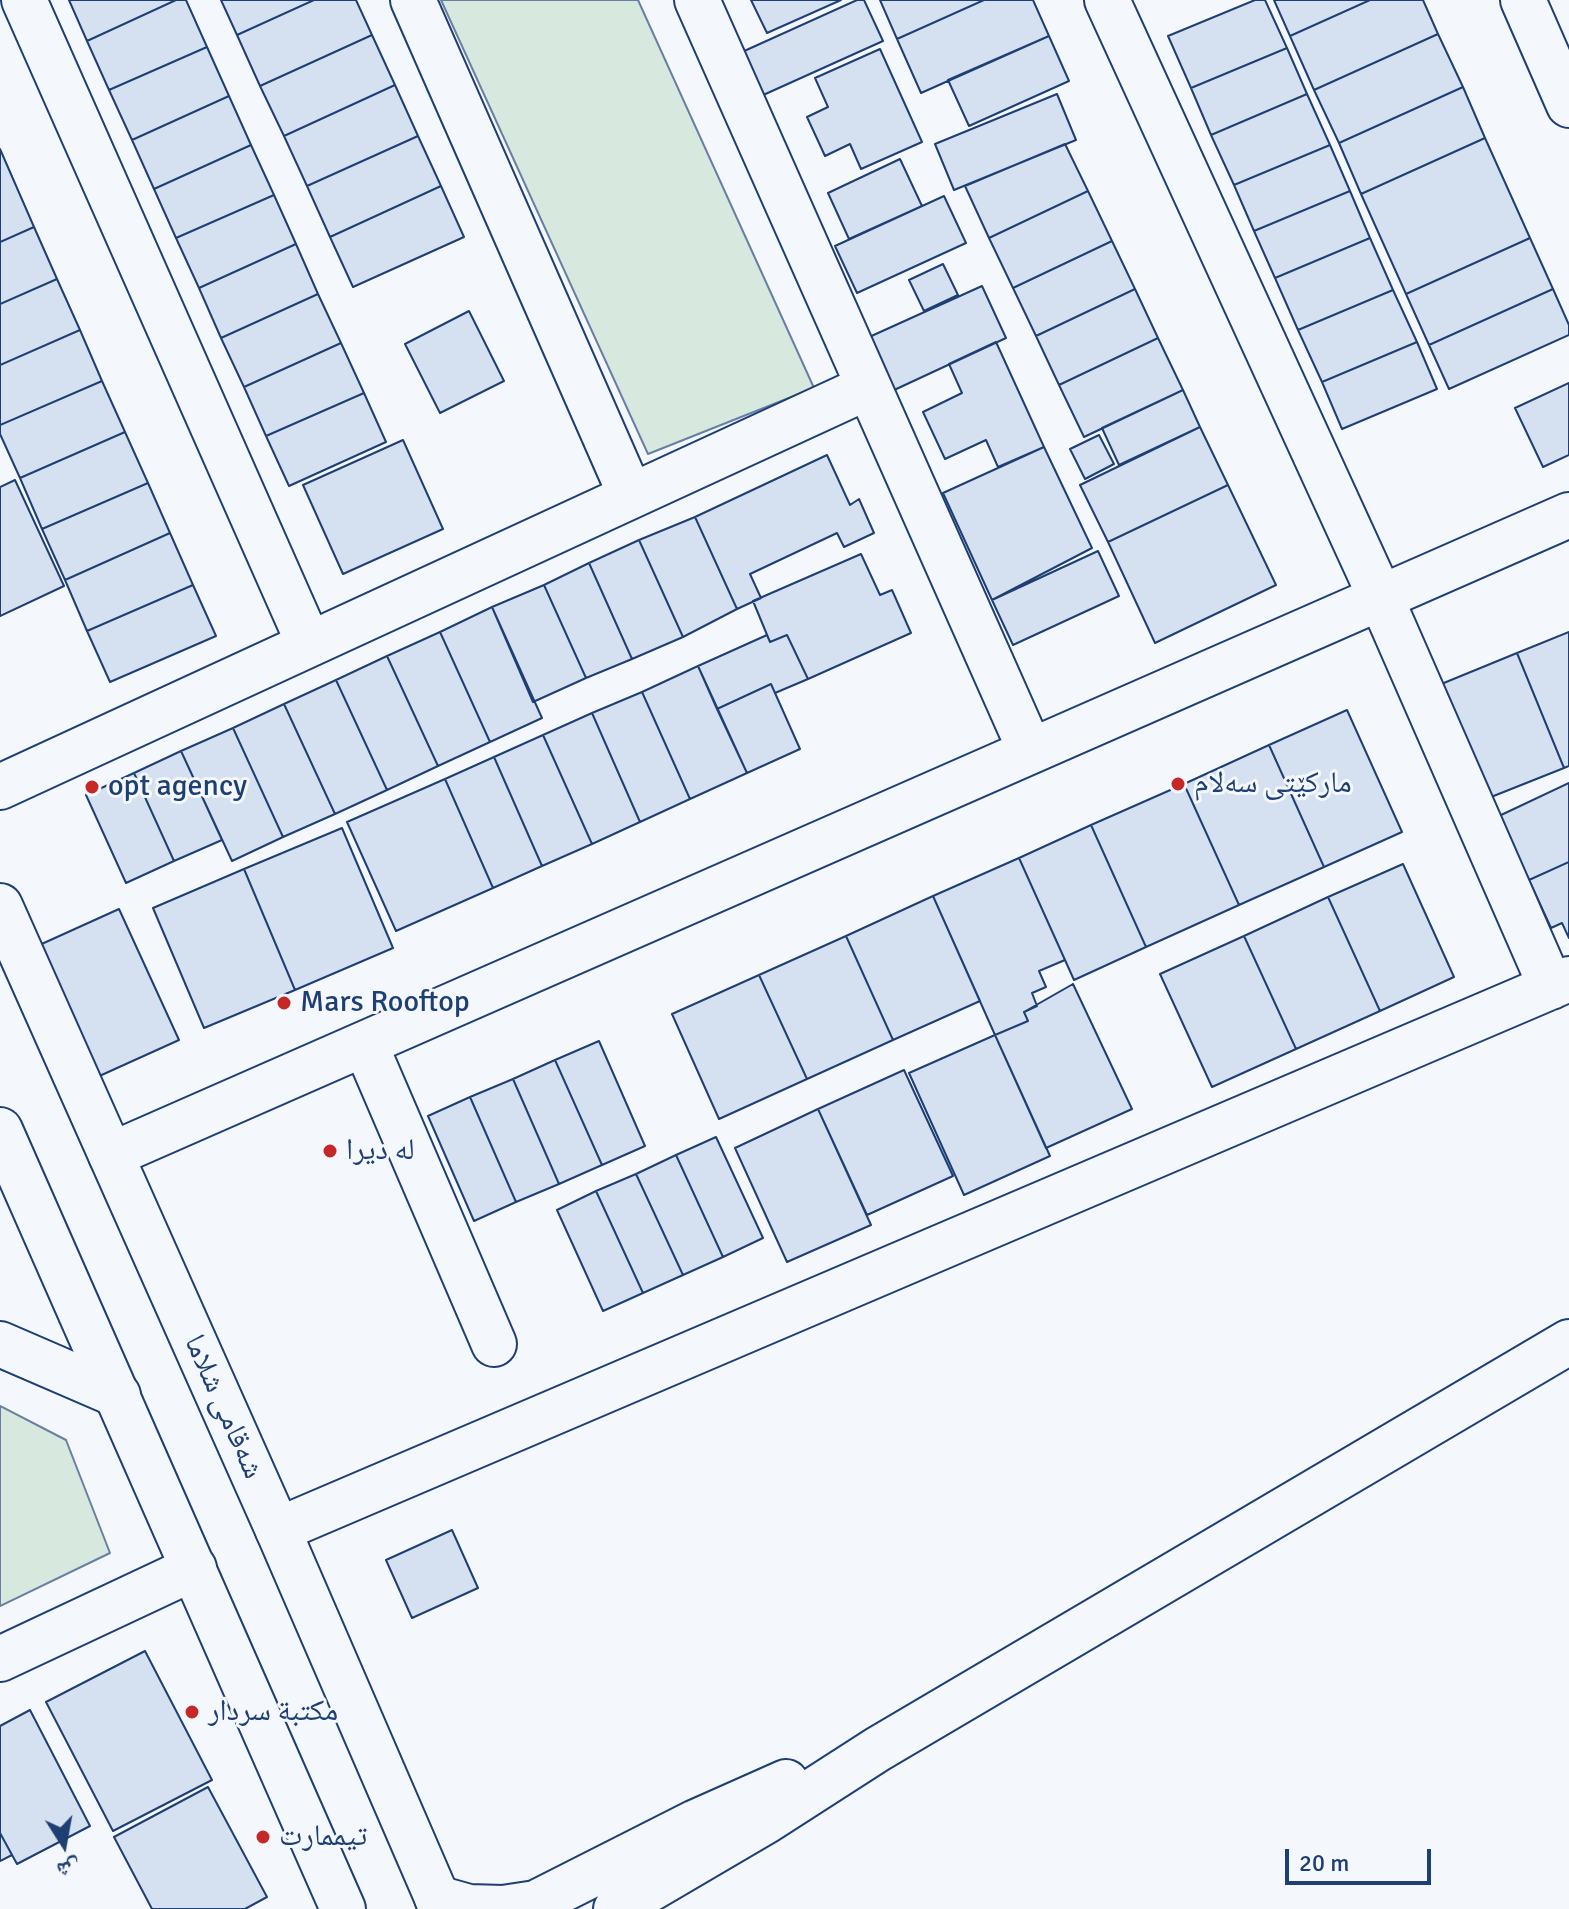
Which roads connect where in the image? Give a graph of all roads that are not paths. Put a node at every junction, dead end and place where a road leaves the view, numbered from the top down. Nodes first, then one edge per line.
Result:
1 (24, 0) edge
2 (413, 0) edge
3 (697, 0) edge
4 (1107, 0) edge
5 (1523, 0) edge
6 (1568, 97) edge
7 (868, 387) junction
8 (631, 496) junction
9 (1569, 515) edge
10 (1380, 596) junction
11 (309, 644) junction
12 (1030, 750) junction
13 (0, 787) edge
14 (0, 906) edge
15 (1560, 983) edge
16 (365, 1044) junction
17 (0, 1130) edge
18 (111, 1155) junction
19 (1569, 1342) edge
20 (0, 1344) edge
21 (494, 1344) dead end
22 (118, 1395) junction
23 (278, 1530) junction
24 (194, 1568) junction
25 (0, 1659) edge
26 (878, 1749) junction
27 (440, 1903) edge
28 (343, 1909) edge
29 (616, 1909) edge

1 - 11 street
2 - 8 street
3 - 7 street
4 - 10 street
5 - 6 street
7 - 8 street
7 - 12 street
8 - 11 street
9 - 10 street
10 - 12 street
10 - 15 street
11 - 13 street
12 - 16 street
14 - 18 street, شەقامی شلاما
15 - 23 street
16 - 18 street
16 - 21 street
17 - 22 street
18 - 23 street, شەقامی شلاما
19 - 26 street
20 - 22 street
22 - 24 street
23 - 27 street, شەقامی شلاما
24 - 25 street
24 - 28 street
26 - 27 street
26 - 29 street

